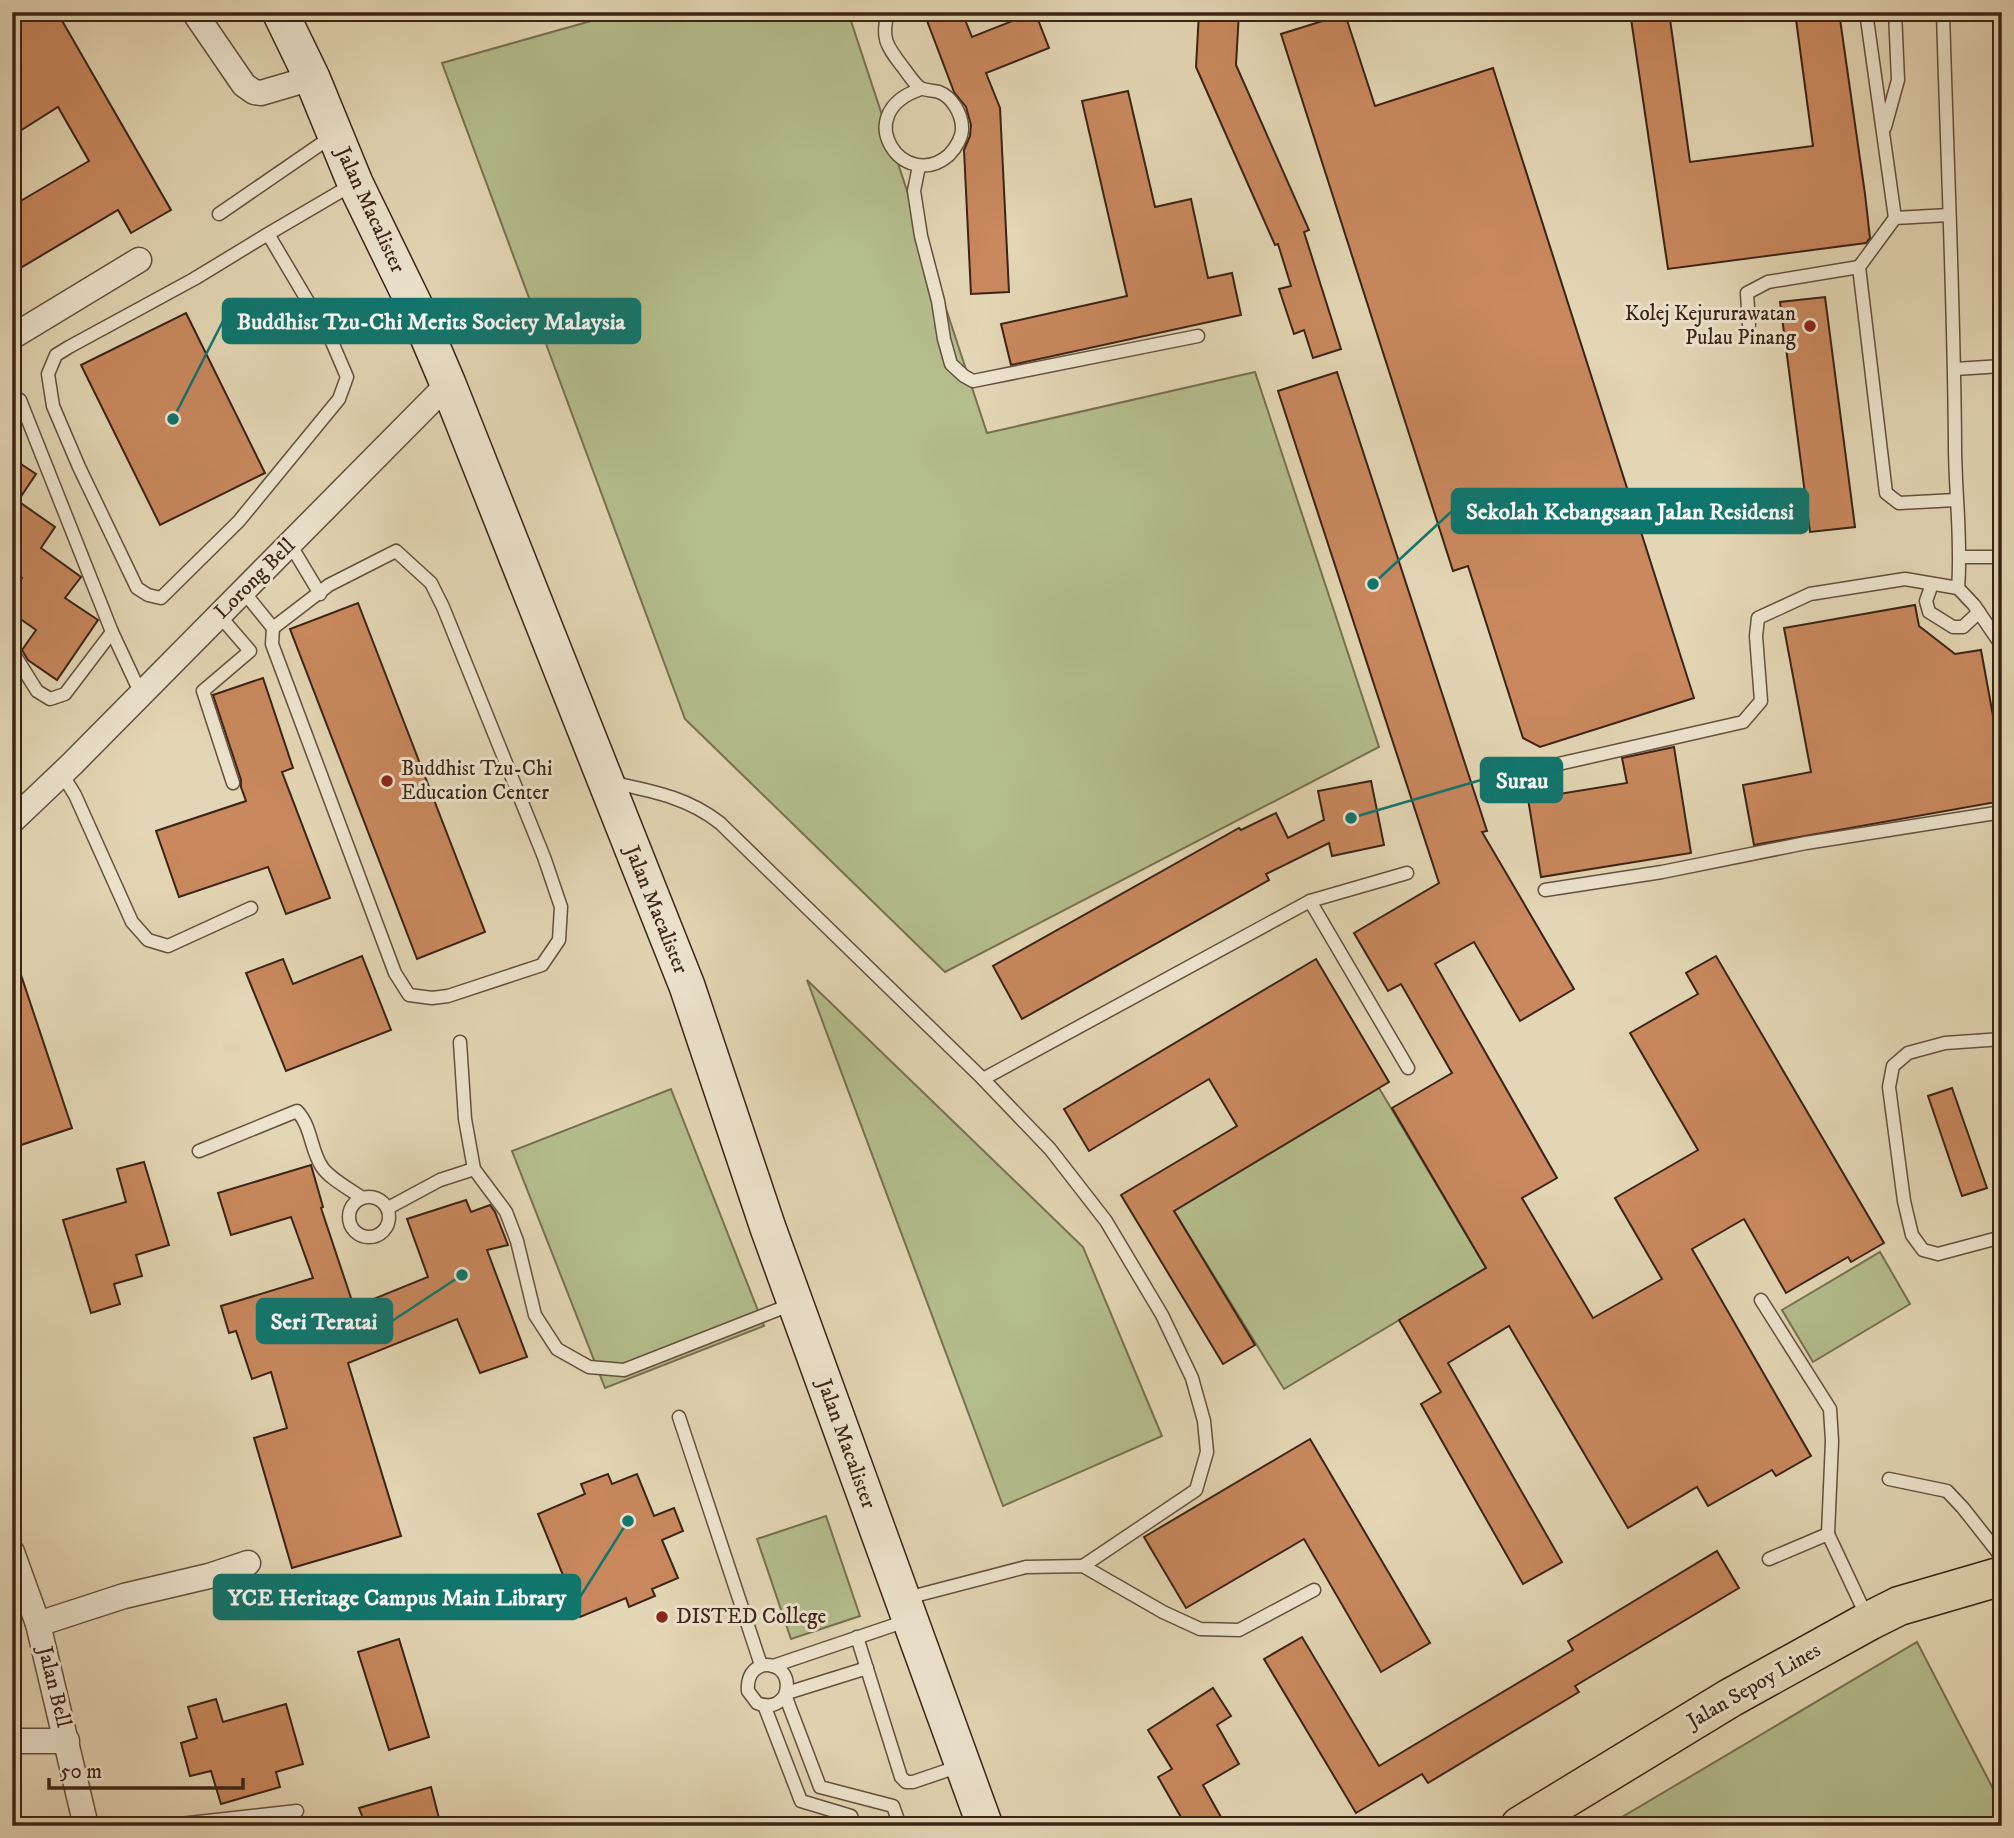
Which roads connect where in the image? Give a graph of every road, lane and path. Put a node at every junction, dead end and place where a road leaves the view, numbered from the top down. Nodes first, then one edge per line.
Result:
1 (194, 12) edge
2 (280, 12) edge
3 (299, 12) edge
4 (888, 12) edge
5 (1866, 12) edge
6 (1895, 12) edge
7 (1943, 12) edge
8 (312, 78) junction
9 (920, 89) junction
10 (1884, 131) junction
11 (334, 135) junction
12 (919, 166) junction
13 (355, 183) junction
14 (219, 214) dead end
15 (1949, 215) junction
16 (1895, 218) junction
17 (268, 234) junction
18 (139, 260) dead end
19 (1859, 267) junction
20 (1749, 326) dead end
21 (1198, 336) dead end
22 (12, 337) edge
23 (2002, 366) edge
24 (1955, 369) junction
25 (448, 384) junction
26 (12, 395) edge
27 (1955, 500) junction
28 (290, 544) junction
29 (1961, 557) junction
30 (2002, 557) edge
31 (1932, 584) junction
32 (1958, 588) junction
33 (243, 591) junction
34 (320, 594) junction
35 (1979, 612) junction
36 (219, 615) junction
37 (273, 628) junction
38 (113, 632) junction
39 (2002, 646) edge
40 (12, 650) edge
41 (141, 694) junction
42 (1532, 769) dead end
43 (62, 774) junction
44 (604, 781) junction
45 (233, 783) dead end
46 (2002, 812) edge
47 (12, 821) edge
48 (1407, 873) dead end
49 (1545, 890) dead end
50 (1310, 901) junction
51 (251, 908) dead end
52 (2002, 1040) edge
53 (460, 1042) dead end
54 (1408, 1068) dead end
55 (983, 1079) junction
56 (199, 1151) dead end
57 (474, 1170) junction
58 (362, 1198) junction
59 (388, 1208) junction
60 (2002, 1237) edge
61 (1761, 1300) dead end
62 (795, 1303) junction
63 (680, 1417) dead end
64 (1889, 1479) dead end
65 (1828, 1534) junction
66 (12, 1552) edge
67 (1769, 1559) dead end
68 (2002, 1562) edge
69 (248, 1563) dead end
70 (1083, 1566) junction
71 (2002, 1576) edge
72 (1314, 1590) dead end
73 (906, 1609) junction
74 (1869, 1621) junction
75 (38, 1624) junction
76 (857, 1637) junction
77 (767, 1665) junction
78 (867, 1668) junction
79 (786, 1694) junction
80 (764, 1705) junction
81 (12, 1741) edge
82 (66, 1741) junction
83 (964, 1765) junction
84 (297, 1811) dead end
85 (86, 1826) edge
86 (162, 1826) edge
87 (854, 1826) edge
88 (900, 1826) edge
89 (985, 1826) edge
90 (1520, 1826) edge

1 - 8 street
2 - 8 main road, Jalan Macalister
3 - 8 main road
4 - 9 lane
5 - 10 lane
6 - 10 lane
7 - 15 lane
8 - 11 main road, Jalan Macalister
9 - 12 lane
9 - 12 lane
10 - 16 lane
11 - 13 main road, Jalan Macalister
11 - 14 lane
12 - 21 lane
13 - 17 lane
13 - 25 main road, Jalan Macalister
15 - 16 lane
15 - 24 lane
16 - 19 lane
17 - 17 lane
18 - 22 street
19 - 20 lane
19 - 27 lane
23 - 24 lane
24 - 27 lane
25 - 28 street, Lorong Bell
25 - 44 main road, Jalan Macalister
26 - 38 lane
27 - 29 lane
28 - 33 street, Lorong Bell
28 - 34 lane
29 - 30 lane
29 - 32 lane
31 - 32 lane
31 - 35 lane
31 - 42 lane
32 - 35 lane
33 - 36 street, Lorong Bell
33 - 37 lane
34 - 37 lane
34 - 37 lane
35 - 39 lane
36 - 41 street, Lorong Bell
36 - 45 lane
38 - 40 lane
38 - 41 lane
41 - 43 street, Lorong Bell
43 - 47 street, Lorong Bell
43 - 51 lane
44 - 55 lane
44 - 62 main road, Jalan Macalister
46 - 49 lane
48 - 50 lane
50 - 54 lane
50 - 55 lane
52 - 60 lane
53 - 57 lane
55 - 70 lane
56 - 58 lane
57 - 59 lane
57 - 62 lane
58 - 59 lane
58 - 59 lane
61 - 65 lane
62 - 73 main road, Jalan Macalister
63 - 77 lane
64 - 68 lane
65 - 67 lane
65 - 74 lane
66 - 75 street, Jalan Bell
69 - 75 street
70 - 72 lane
70 - 73 lane
71 - 74 main road, Jalan Sepoy Lines
73 - 76 lane
73 - 83 main road, Jalan Macalister
74 - 90 main road, Jalan Sepoy Lines
75 - 82 street, Jalan Bell
76 - 77 lane
76 - 78 lane
77 - 79 lane
77 - 80 lane
78 - 79 lane
78 - 83 lane
79 - 80 lane
79 - 88 lane
80 - 87 lane
81 - 82 street
82 - 85 street, Jalan Bell
83 - 89 main road, Jalan Macalister
84 - 86 lane

